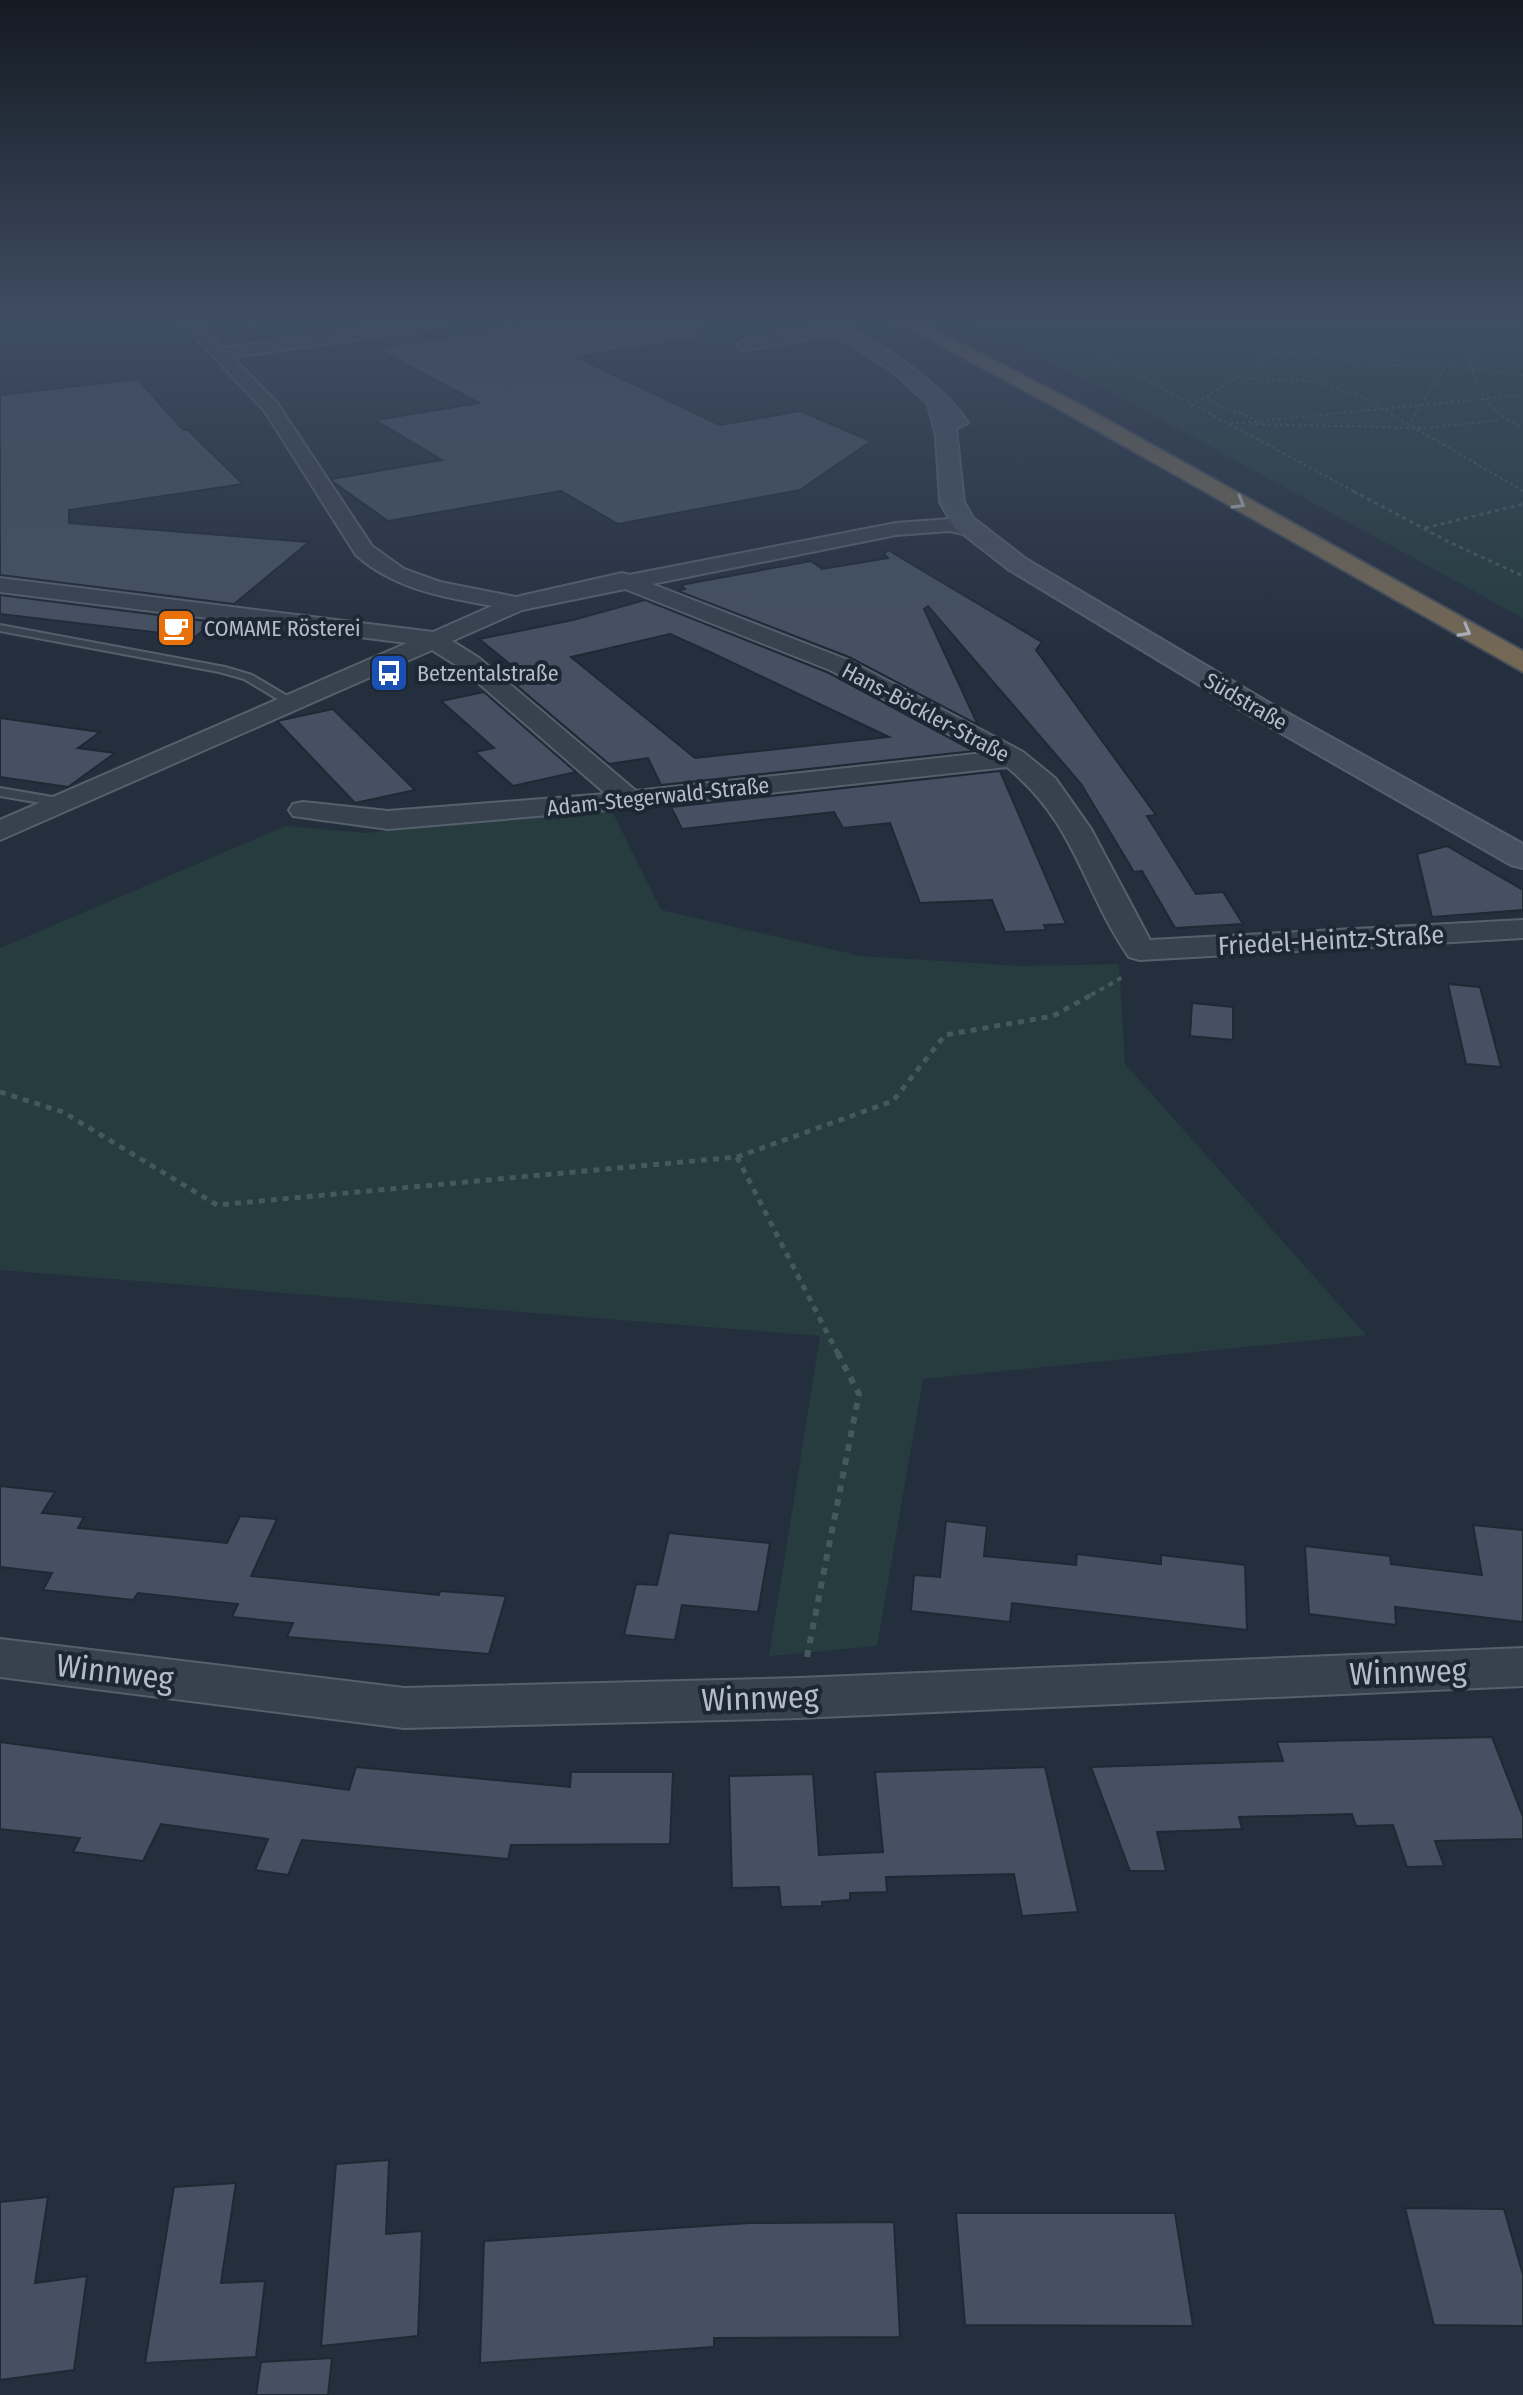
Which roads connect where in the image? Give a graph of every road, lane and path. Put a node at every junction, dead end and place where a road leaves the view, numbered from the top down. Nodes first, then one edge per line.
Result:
1 (286, 431) edge
2 (945, 431) edge
3 (958, 431) edge
4 (1112, 431) edge
5 (1154, 431) edge
6 (1242, 431) edge
7 (1427, 431) edge
8 (973, 480) dead end
9 (1523, 491) edge
10 (1523, 504) edge
11 (981, 520) junction
12 (1424, 529) junction
13 (1523, 576) edge
14 (622, 580) junction
15 (0, 585) edge
16 (1458, 600) dead end
17 (516, 604) junction
18 (0, 628) edge
19 (432, 639) junction
20 (1523, 663) edge
21 (293, 703) junction
22 (1013, 758) junction
23 (0, 792) edge
24 (630, 800) junction
25 (64, 803) junction
26 (303, 810) dead end
27 (0, 831) edge
28 (1523, 858) edge
29 (1523, 929) edge
30 (1140, 950) joint
31 (1171, 950) junction
32 (0, 1092) edge
33 (737, 1157) junction
34 (0, 1658) edge
35 (1523, 1667) edge
36 (799, 1698) junction

1 - 17 street
2 - 11 street, Südstraße
3 - 8 street
4 -> 20 highway
5 - 16 highway
6 - 12 path
7 - 9 path
10 - 12 path
11 - 14 street
11 - 28 street, Südstraße
12 - 13 path
14 - 17 street
14 - 22 street, Hans-Böckler-Straße
15 - 19 street
17 - 19 street
18 - 21 lane
19 - 21 street
19 - 24 street
21 - 25 street
22 - 24 street, Adam-Stegerwald-Straße
22 - 30 street, Hans-Böckler-Straße
23 - 25 lane
24 - 26 street, Adam-Stegerwald-Straße
25 - 27 street
29 - 31 street, Friedel-Heintz-Straße
30 - 31 street, Friedel-Heintz-Straße
31 - 33 path
32 - 33 path
33 - 36 path
34 - 36 street, Winnweg
35 - 36 street, Winnweg

